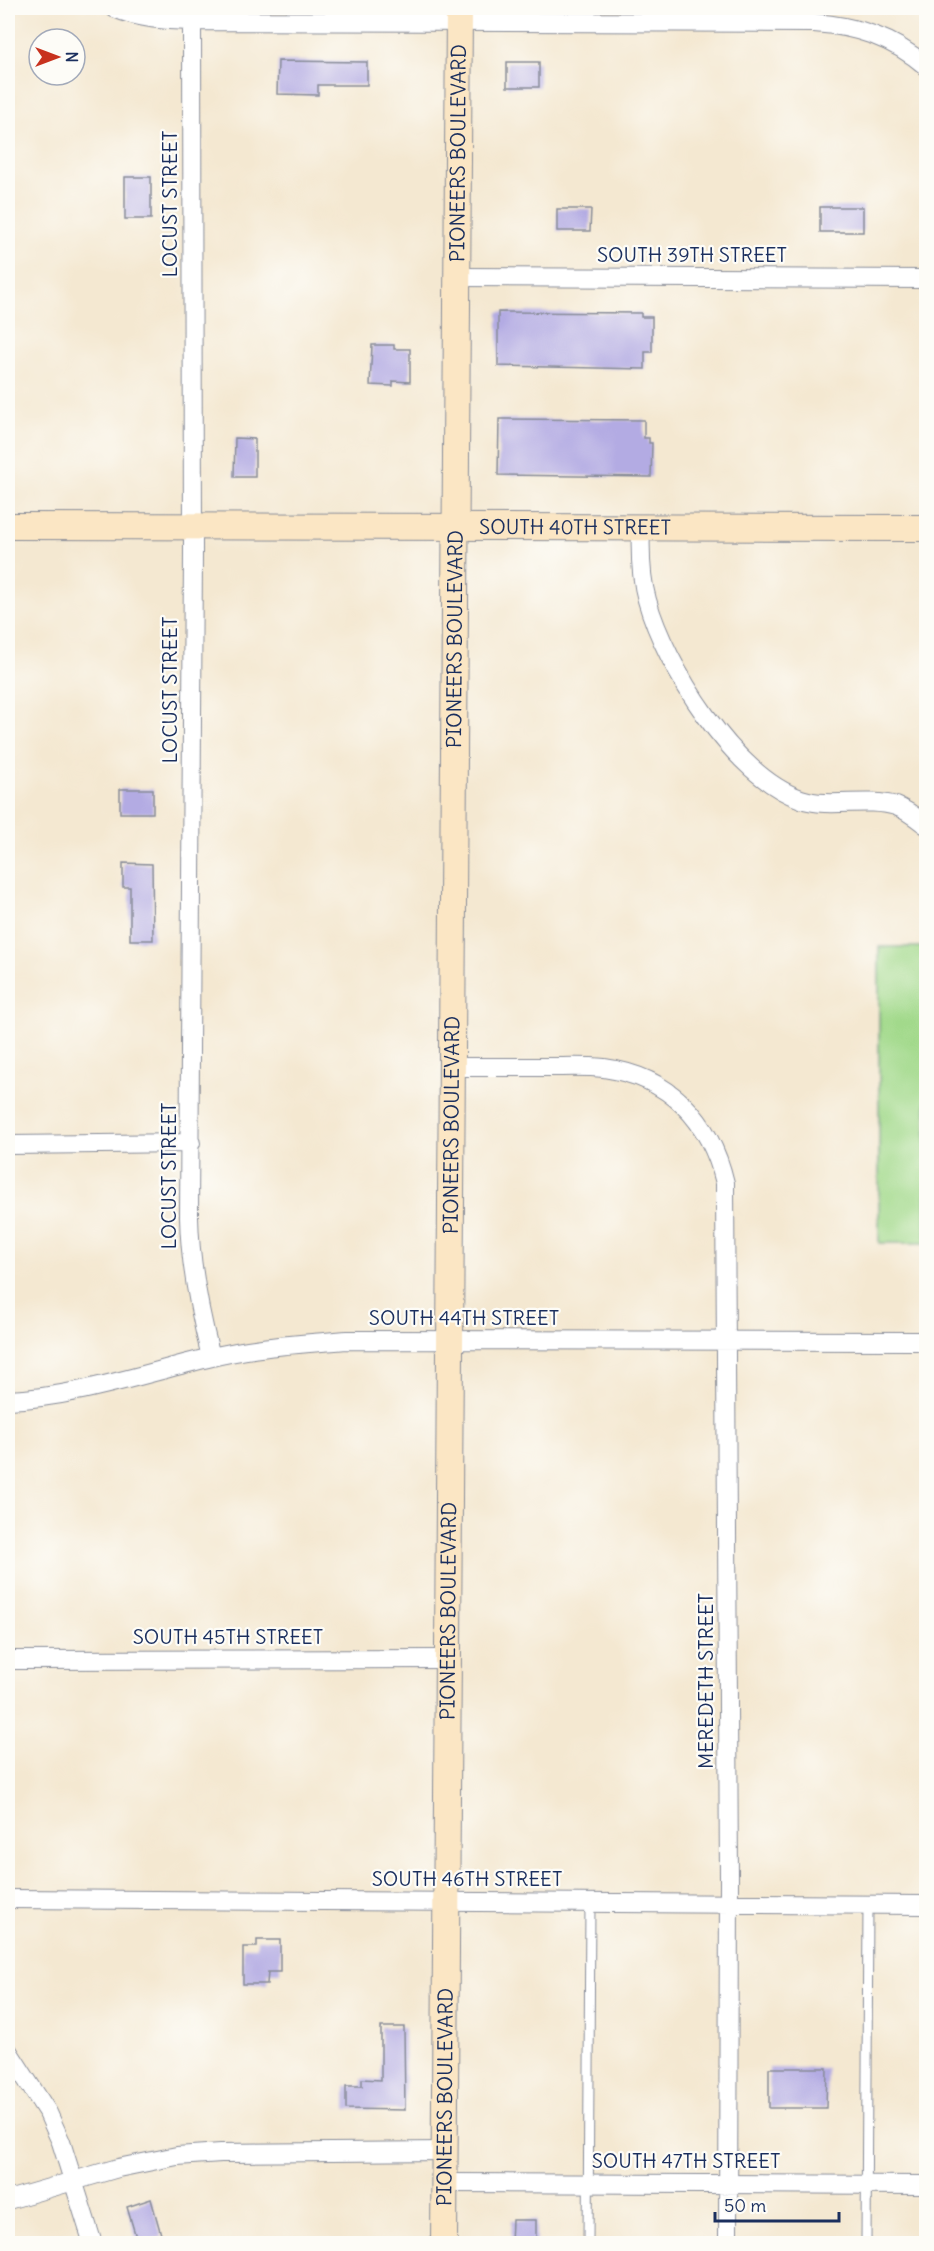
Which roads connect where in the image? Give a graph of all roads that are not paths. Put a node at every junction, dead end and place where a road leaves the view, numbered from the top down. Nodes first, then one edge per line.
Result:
1 (114, 8) edge
2 (459, 14) edge
3 (192, 21) junction
4 (927, 66) edge
5 (457, 277) junction
6 (927, 279) edge
7 (8, 526) edge
8 (193, 527) junction
9 (457, 527) junction
10 (641, 527) junction
11 (927, 528) edge
12 (927, 825) edge
13 (452, 1067) junction
14 (191, 1143) junction
15 (8, 1145) edge
16 (450, 1339) junction
17 (927, 1341) edge
18 (727, 1342) junction
19 (211, 1357) junction
20 (8, 1400) edge
21 (448, 1659) junction
22 (8, 1660) edge
23 (8, 1899) edge
24 (447, 1901) junction
25 (590, 1902) junction
26 (729, 1903) junction
27 (868, 1904) junction
28 (927, 1905) edge
29 (8, 2051) edge
30 (445, 2151) junction
31 (74, 2182) junction
32 (445, 2183) junction
33 (588, 2183) junction
34 (728, 2184) junction
35 (867, 2185) junction
36 (927, 2185) edge
37 (8, 2200) edge
38 (93, 2244) edge
39 (444, 2244) edge
40 (588, 2244) edge
41 (728, 2244) edge
42 (866, 2244) edge

1 - 3 street
2 - 3 street
2 - 4 street
2 - 5 main road, PIONEERS BOULEVARD
3 - 8 street, LOCUST STREET
5 - 6 street, SOUTH 39TH STREET
5 - 9 main road, PIONEERS BOULEVARD
7 - 8 main road, SOUTH 40TH STREET
8 - 9 main road, SOUTH 40TH STREET
8 - 14 street, LOCUST STREET
9 - 10 main road, SOUTH 40TH STREET
9 - 13 main road, PIONEERS BOULEVARD
10 - 11 main road, SOUTH 40TH STREET
10 - 12 street
13 - 16 main road, PIONEERS BOULEVARD
13 - 18 street, MEREDETH STREET
14 - 15 street
14 - 19 street, LOCUST STREET
16 - 18 street, SOUTH 44TH STREET
16 - 19 street, SOUTH 44TH STREET
16 - 21 main road, PIONEERS BOULEVARD
17 - 18 street, SOUTH 44TH STREET
18 - 26 street, MEREDETH STREET
19 - 20 street, SOUTH 44TH STREET
21 - 22 street, SOUTH 45TH STREET
21 - 24 main road, PIONEERS BOULEVARD
23 - 24 street, SOUTH 46TH STREET
24 - 25 street, SOUTH 46TH STREET
24 - 30 main road, PIONEERS BOULEVARD
25 - 26 street, SOUTH 46TH STREET
25 - 33 lane
26 - 27 street, SOUTH 46TH STREET
26 - 34 street, MEREDETH STREET
27 - 28 street, SOUTH 46TH STREET
27 - 35 lane
29 - 31 street
30 - 31 street
30 - 32 main road, PIONEERS BOULEVARD
31 - 37 street
31 - 38 street
32 - 33 street, SOUTH 47TH STREET
32 - 39 main road, PIONEERS BOULEVARD
33 - 34 street, SOUTH 47TH STREET
33 - 40 lane
34 - 35 street, SOUTH 47TH STREET
34 - 41 street, MEREDETH STREET
35 - 36 street, SOUTH 47TH STREET
35 - 42 lane

